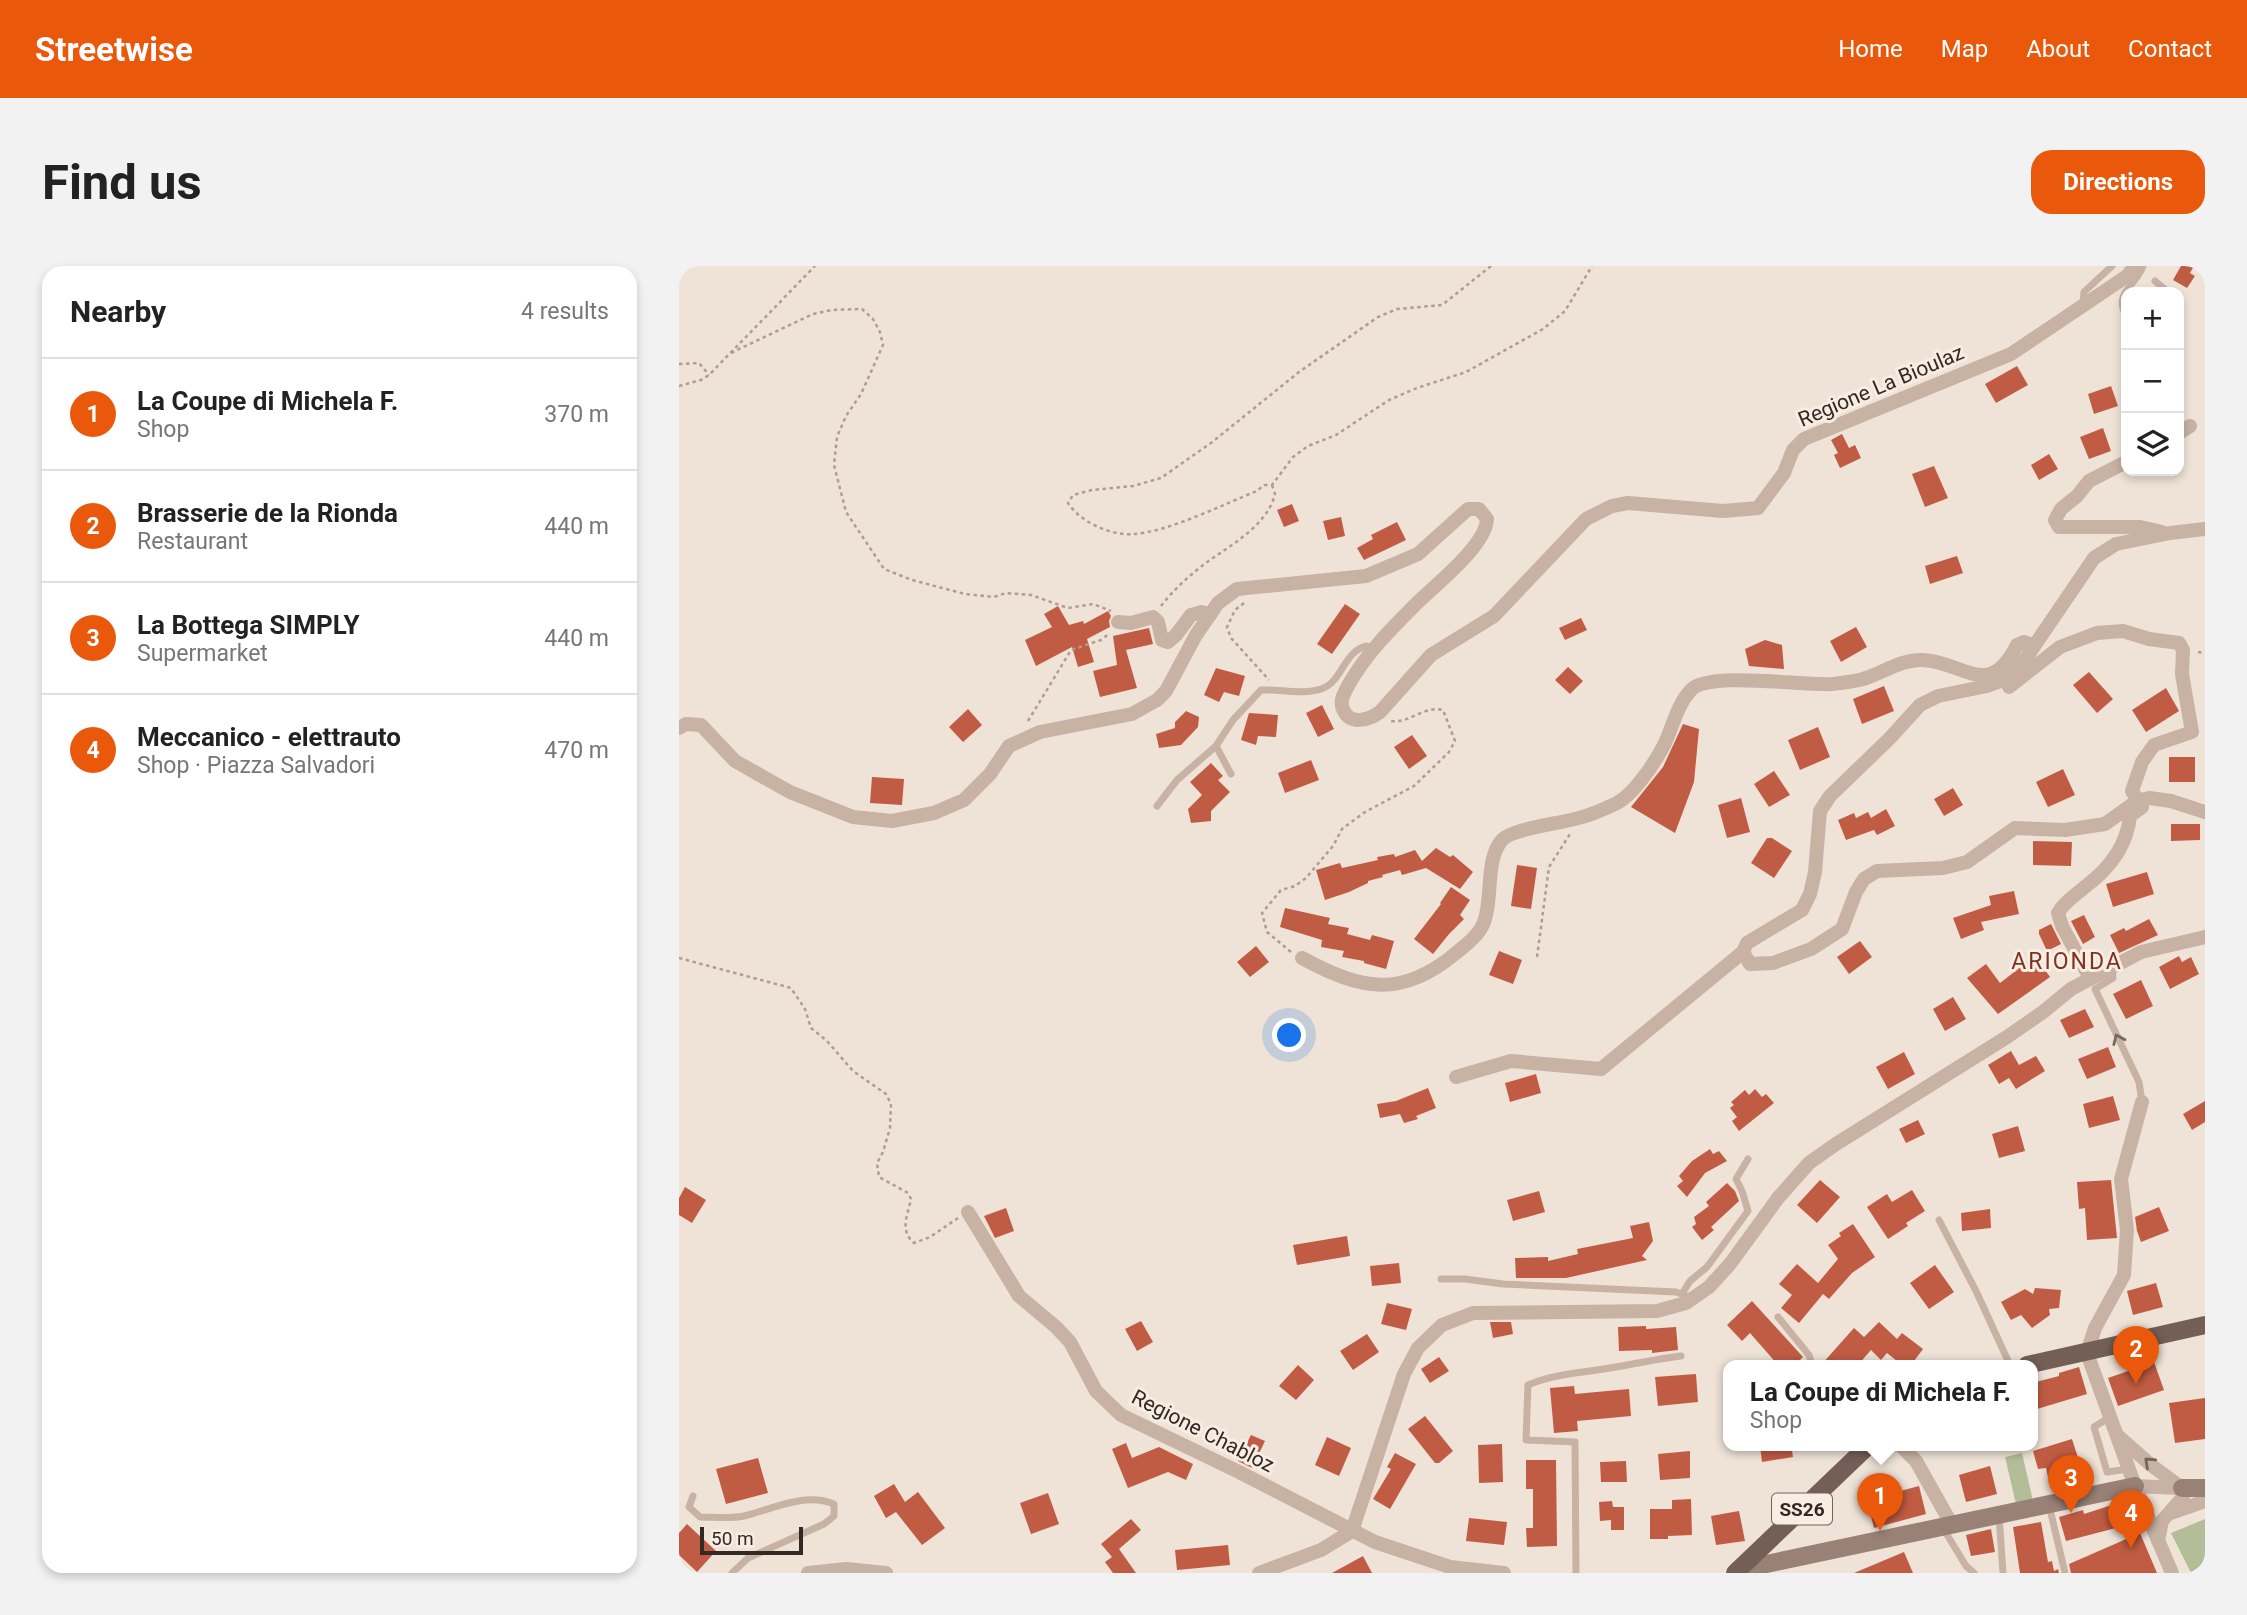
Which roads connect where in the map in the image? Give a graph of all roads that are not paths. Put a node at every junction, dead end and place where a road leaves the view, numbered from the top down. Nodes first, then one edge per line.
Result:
1 (2112, 266) edge
2 (2135, 266) edge
3 (2144, 266) edge
4 (2155, 281) dead end
5 (2130, 287) edge
6 (2163, 287) edge
7 (2084, 305) junction
8 (2121, 465) edge
9 (2205, 528) edge
10 (2170, 533) junction
11 (1210, 615) junction
12 (1118, 622) road end
13 (2033, 645) junction
14 (1373, 651) junction
15 (1979, 688) junction
16 (679, 728) edge
17 (1216, 746) junction
18 (1231, 774) dead end
19 (2137, 801) junction
20 (1157, 806) dead end
21 (2205, 812) edge
22 (2205, 937) edge
23 (1743, 952) junction
24 (1301, 958) road end
25 (2112, 967) junction
26 (2090, 978) junction
27 (1456, 1077) dead end
28 (2142, 1102) joint
29 (1748, 1159) dead end
30 (968, 1212) road end
31 (1939, 1220) dead end
32 (1441, 1279) dead end
33 (1687, 1296) junction
34 (1778, 1317) dead end
35 (2205, 1325) edge
36 (2087, 1353) junction
37 (1681, 1356) dead end
38 (1810, 1360) edge
39 (2008, 1360) edge
40 (2038, 1363) edge
41 (2110, 1417) junction
42 (2117, 1434) junction
43 (1863, 1451) edge
44 (1906, 1451) edge
45 (2132, 1477) junction
46 (2182, 1488) junction
47 (2205, 1488) edge
48 (693, 1496) dead end
49 (2205, 1501) edge
50 (2049, 1504) junction
51 (1999, 1515) junction
52 (2147, 1516) junction
53 (2165, 1516) junction
54 (1947, 1526) junction
55 (1352, 1531) junction
56 (2158, 1542) junction
57 (1732, 1572) edge
58 (731, 1573) edge
59 (808, 1573) edge
60 (886, 1573) edge
61 (1259, 1573) edge
62 (1504, 1573) edge
63 (1576, 1573) edge
64 (1974, 1573) edge
65 (2003, 1573) edge
66 (2065, 1573) edge
67 (2172, 1573) edge

1 - 7 lane
2 - 7 street, Regione La Bioulaz
3 - 5 lane
4 - 6 lane
7 - 14 street, Regione La Bioulaz
8 - 10 street
9 - 10 street
10 - 13 street
11 - 12 street
11 - 14 street
11 - 16 street
13 - 15 street
13 - 24 street
14 - 17 lane
15 - 19 street
15 - 23 street
17 - 18 lane
17 - 20 lane
19 - 21 street
19 - 23 street
19 - 26 street
22 - 25 street
23 - 27 street
25 - 26 street
28 -> 25 lane
26 - 33 street
28 - 36 street
29 - 33 lane
30 - 55 street, Regione Chabloz
31 - 39 lane
32 - 33 lane
33 - 55 street
34 - 38 lane
35 - 36 main road
36 - 40 main road
36 - 41 street
37 - 63 lane
41 - 42 street
41 - 45 lane
42 - 45 street
46 -> 42 street
43 - 57 main road, SS26
44 - 54 street
45 - 46 street
45 - 50 street
45 - 52 street
46 - 47 street
46 - 53 street
48 - 58 lane
49 - 53 street
50 - 51 street
50 - 66 lane
51 - 54 street
51 - 65 lane
52 - 53 street
52 - 56 street
53 - 56 street
54 - 57 street
54 - 64 lane
55 - 61 street
55 - 62 street, Regione Chabloz
56 - 67 street
59 - 60 street

